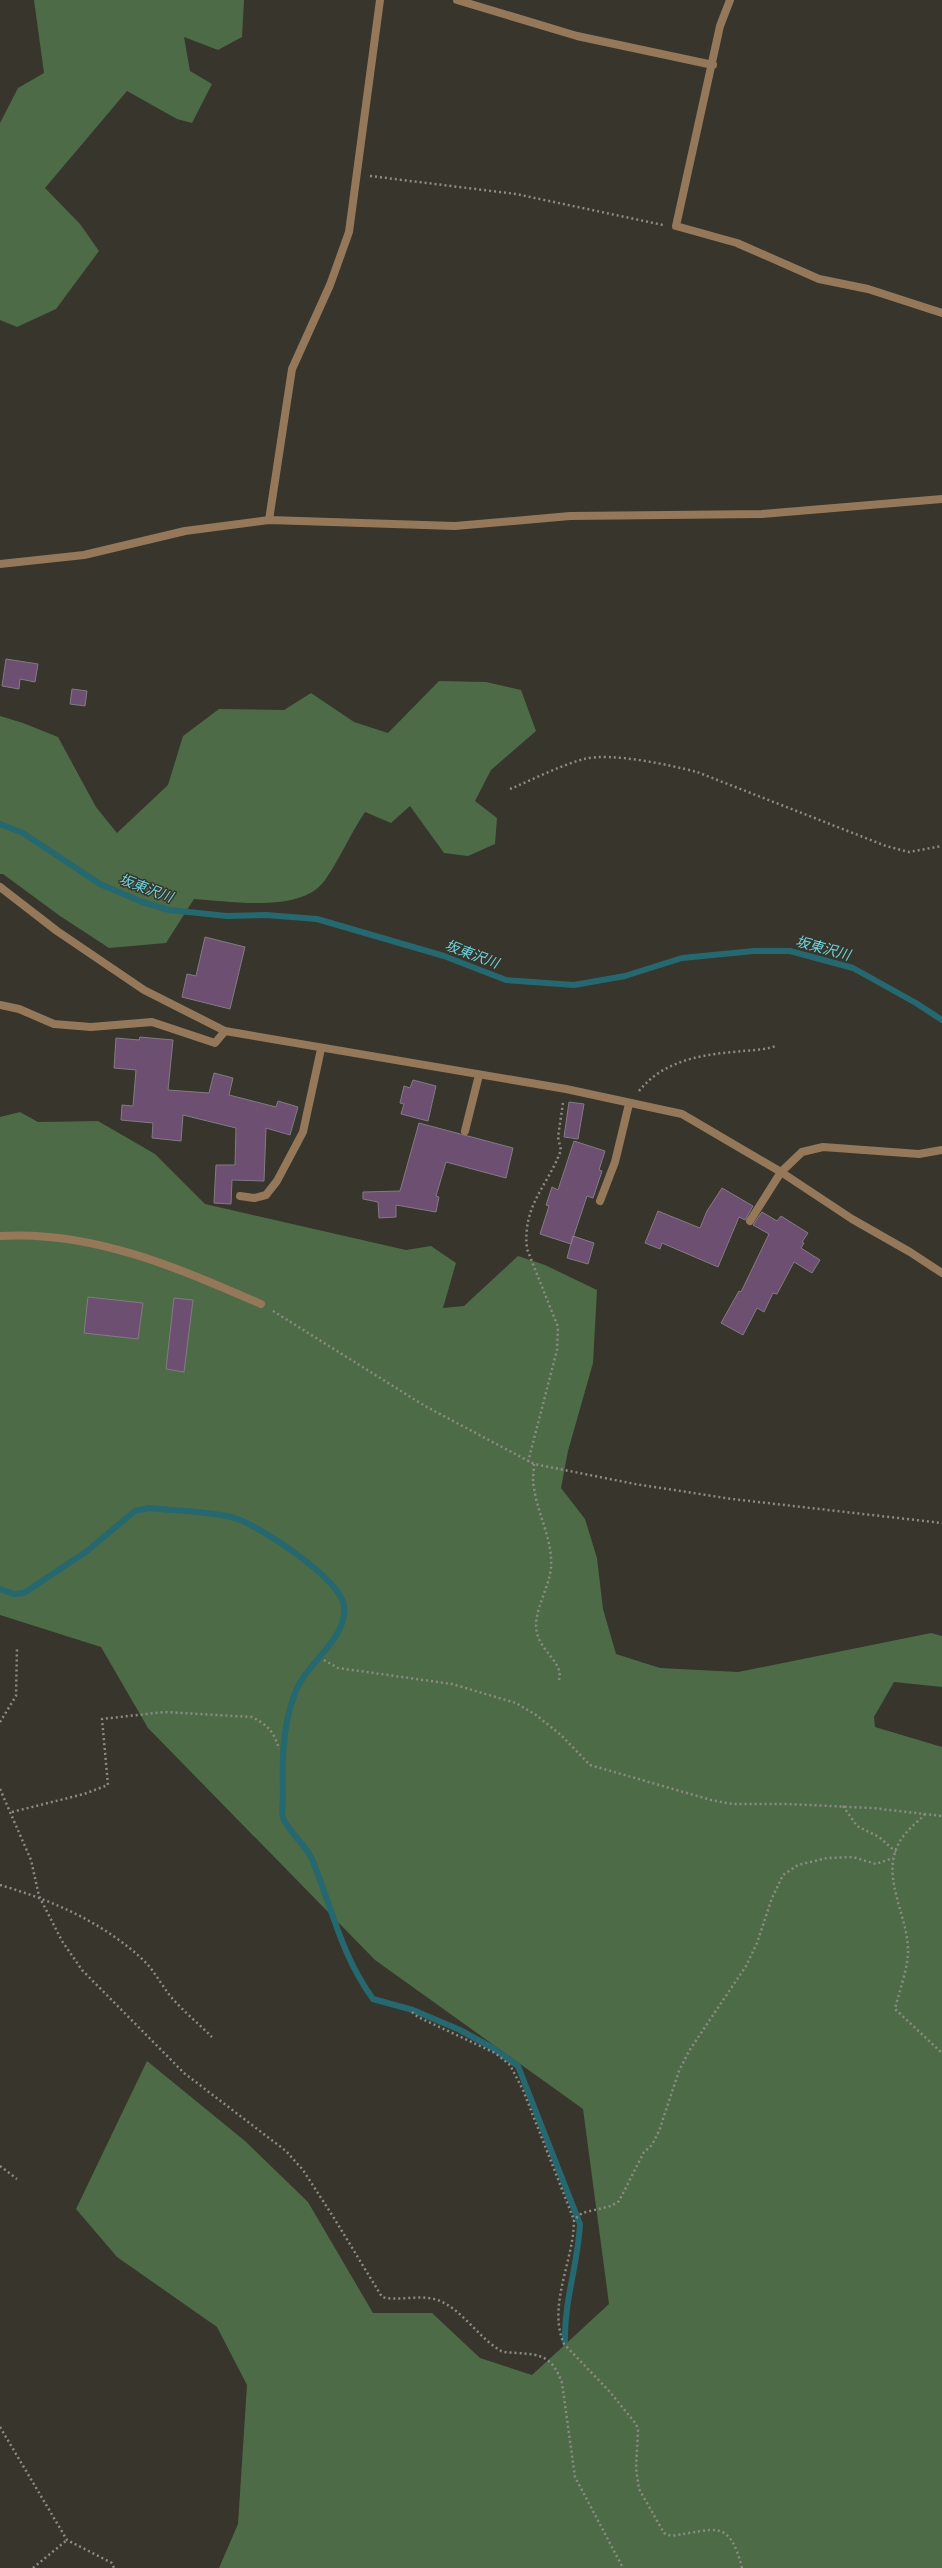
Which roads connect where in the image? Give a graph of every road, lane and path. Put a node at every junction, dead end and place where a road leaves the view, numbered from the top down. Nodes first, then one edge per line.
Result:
1 (380, 0) edge
2 (457, 0) edge
3 (730, 0) edge
4 (713, 65) junction
5 (358, 174) junction
6 (676, 226) junction
7 (942, 314) edge
8 (942, 499) edge
9 (269, 520) junction
10 (0, 564) edge
11 (510, 789) dead end
12 (942, 846) edge
13 (0, 887) edge
14 (0, 1005) edge
15 (225, 1032) junction
16 (776, 1046) dead end
17 (321, 1049) junction
18 (479, 1075) junction
19 (566, 1089) junction
20 (629, 1104) junction
21 (465, 1131) dead end
22 (942, 1150) edge
23 (781, 1172) junction
24 (240, 1196) dead end
25 (600, 1201) dead end
26 (750, 1221) dead end
27 (0, 1236) edge
28 (942, 1273) edge
29 (261, 1304) joint
30 (528, 1462) junction
31 (534, 1464) junction
32 (942, 1524) edge
33 (17, 1649) dead end
34 (324, 1660) dead end
35 (559, 1680) dead end
36 (0, 1722) edge
37 (279, 1749) dead end
38 (0, 1789) edge
39 (843, 1806) junction
40 (12, 1812) junction
41 (925, 1814) junction
42 (942, 1816) edge
43 (896, 1852) junction
44 (893, 1858) junction
45 (0, 1885) edge
46 (39, 1896) junction
47 (412, 2012) dead end
48 (212, 2037) dead end
49 (942, 2053) edge
50 (0, 2166) edge
51 (17, 2179) dead end
52 (574, 2220) junction
53 (0, 2427) edge
54 (67, 2540) junction
55 (33, 2568) edge
56 (114, 2568) edge
57 (623, 2568) edge
58 (742, 2568) edge

1 - 5 street
2 - 4 street
3 - 4 street
4 - 6 street
5 - 6 path
5 - 9 street
6 - 7 street
8 - 9 street
9 - 10 street
11 - 12 path
13 - 15 street
14 - 15 street
15 - 17 street
16 - 20 path
17 - 18 street
17 - 24 street
18 - 19 street
18 - 21 street
19 - 20 street
19 - 30 path
20 - 23 street
20 - 25 street
22 - 23 street
23 - 26 street
23 - 28 street
27 - 29 street
29 - 30 path
30 - 31 path
31 - 32 path
31 - 35 path
33 - 36 path
34 - 39 path
37 - 40 path
38 - 40 path
39 - 41 path
39 - 43 path
40 - 46 path
41 - 42 path
41 - 43 path
43 - 44 path
44 - 49 path
44 - 52 path
45 - 46 path
46 - 48 path
46 - 57 path
47 - 52 path
50 - 51 path
52 - 58 path
53 - 54 path
54 - 55 path
54 - 56 path

